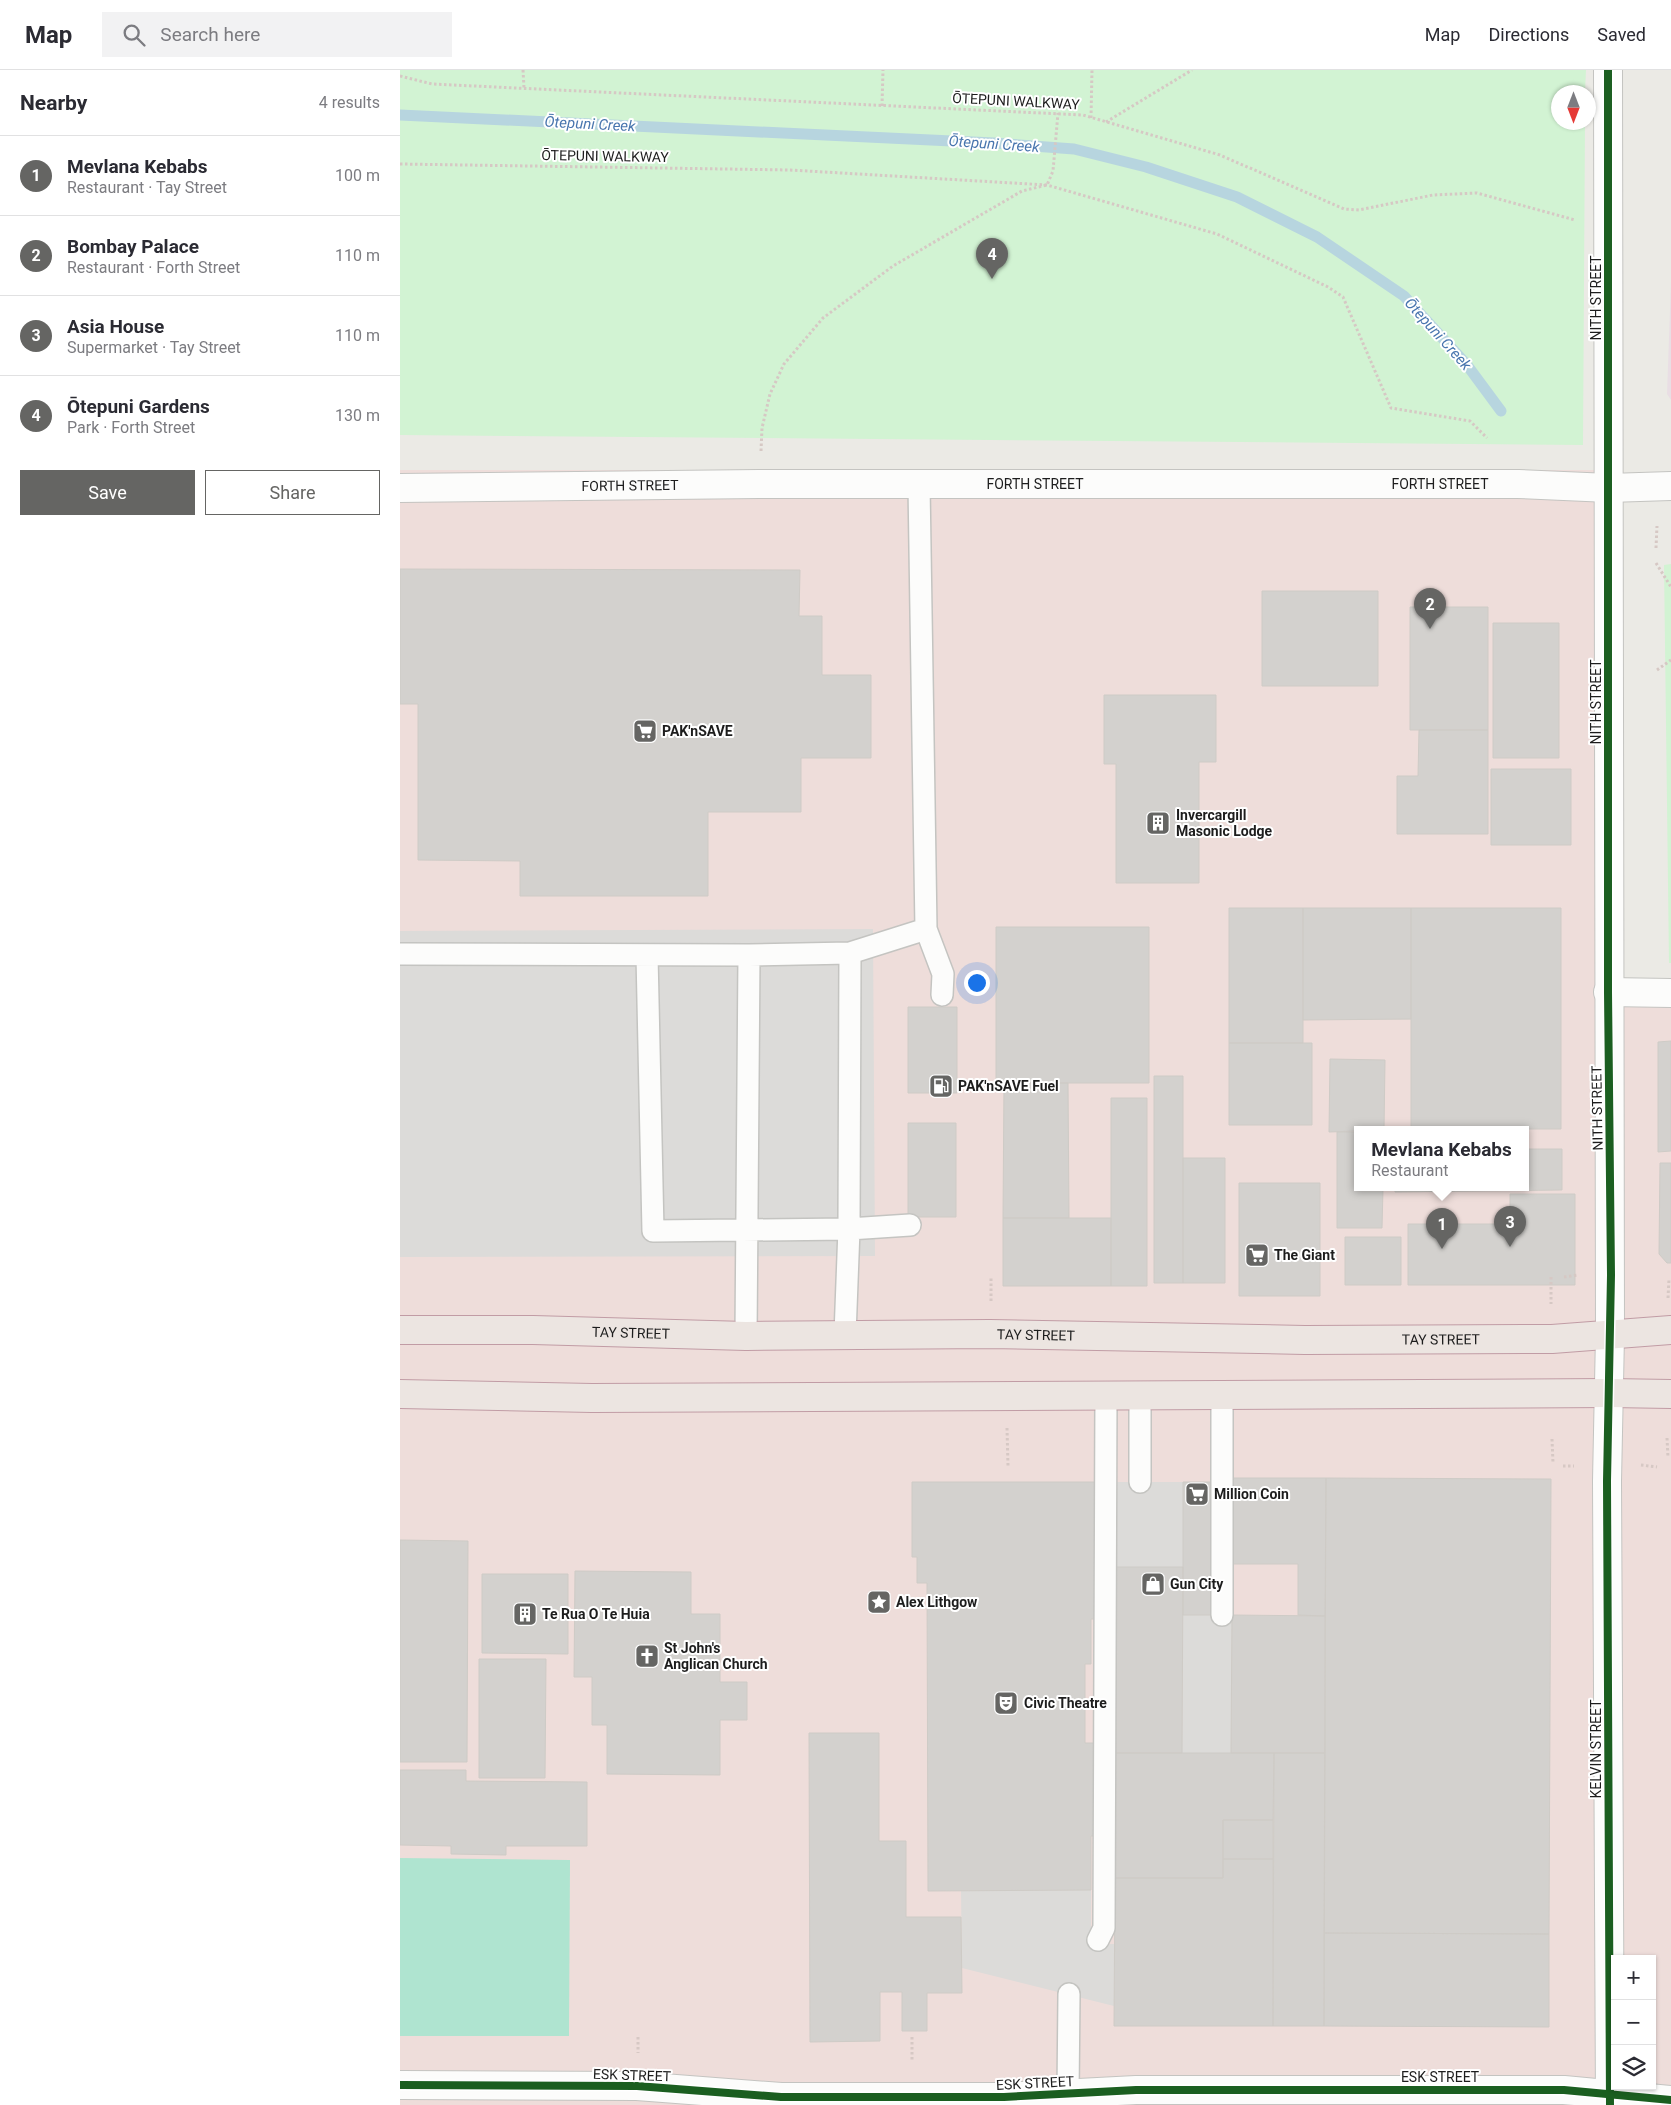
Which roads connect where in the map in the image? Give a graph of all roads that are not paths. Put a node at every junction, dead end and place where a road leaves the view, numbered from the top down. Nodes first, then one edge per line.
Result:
1 (1608, 70) edge
2 (919, 485) junction
3 (1671, 486) edge
4 (400, 488) edge
5 (1608, 488) junction
6 (926, 929) junction
7 (850, 953) junction
8 (400, 954) edge
9 (647, 955) junction
10 (749, 955) junction
11 (1608, 992) junction
12 (1671, 993) edge
13 (942, 995) dead end
14 (910, 1225) dead end
15 (849, 1229) junction
16 (747, 1230) junction
17 (400, 1330) edge
18 (1671, 1330) edge
19 (845, 1335) junction
20 (1610, 1335) junction
21 (746, 1336) junction
22 (1610, 1393) junction
23 (400, 1394) edge
24 (1106, 1394) junction
25 (1140, 1394) junction
26 (1222, 1394) junction
27 (1671, 1394) edge
28 (1140, 1482) dead end
29 (1222, 1616) dead end
30 (1098, 1940) dead end
31 (1068, 1994) dead end
32 (400, 2086) edge
33 (1068, 2094) junction
34 (1610, 2100) edge
35 (1671, 2100) edge

1 - 5 street, NITH STREET
2 - 4 street, FORTH STREET
2 - 5 street, FORTH STREET
2 - 6 lane
3 - 5 street, FORTH STREET
5 - 11 street, NITH STREET
6 - 7 lane
6 - 13 lane
7 - 10 lane
7 - 15 lane
8 - 9 lane
9 - 10 lane
9 - 16 lane
10 - 16 lane
11 - 12 street
11 - 20 street, NITH STREET
14 - 15 lane
15 - 16 lane
15 - 19 lane
16 - 21 lane
17 - 21 highway, TAY STREET
18 - 20 highway, TAY STREET
19 - 20 highway, TAY STREET
19 - 21 highway, TAY STREET
20 - 22 street, NITH STREET
22 - 26 highway
22 - 27 highway
22 - 34 street, KELVIN STREET
23 - 24 highway
24 - 25 highway
24 - 30 lane
25 - 26 highway
25 - 28 lane
26 - 29 lane
31 - 33 lane
32 - 33 street, ESK STREET
33 - 34 street, ESK STREET
34 - 35 street, ESK STREET

